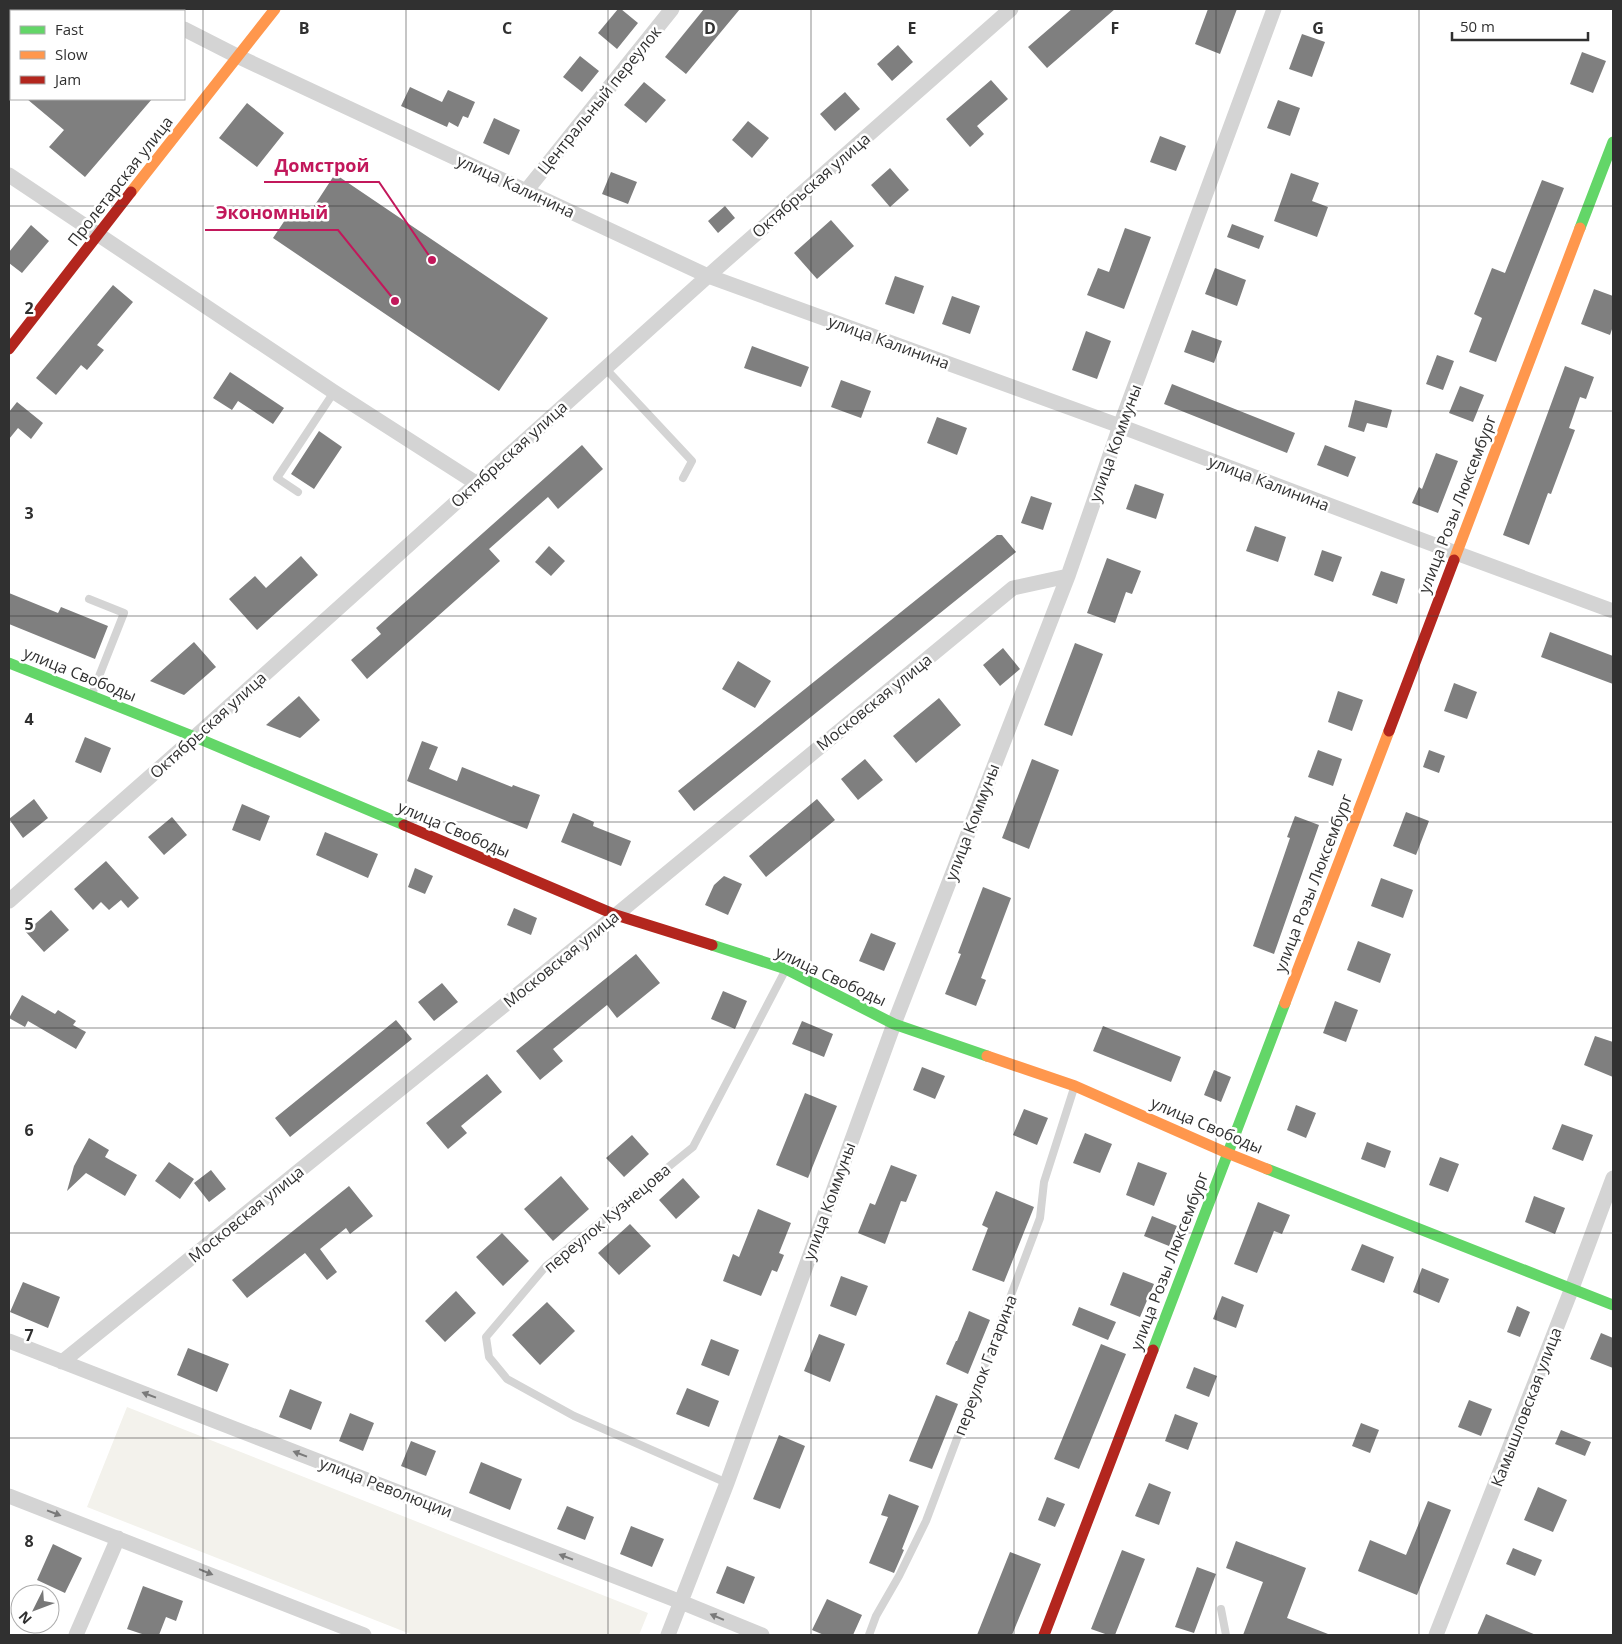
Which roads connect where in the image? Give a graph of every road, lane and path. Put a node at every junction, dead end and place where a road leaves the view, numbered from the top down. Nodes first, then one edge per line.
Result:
1 (275, 9) edge
2 (672, 9) edge
3 (1011, 9) edge
4 (1274, 9) edge
5 (185, 30) edge
6 (237, 56) junction
7 (1613, 142) edge
8 (9, 175) edge
9 (526, 191) junction
10 (98, 235) junction
11 (708, 276) junction
12 (9, 349) edge
13 (605, 368) junction
14 (334, 392) junction
15 (1120, 426) junction
16 (683, 478) dead end
17 (476, 483) junction
18 (298, 492) dead end
19 (1456, 553) junction
20 (1068, 576) junction
21 (89, 599) dead end
22 (1613, 611) edge
23 (9, 663) edge
24 (91, 696) junction
25 (195, 737) junction
26 (9, 901) edge
27 (616, 915) junction
28 (786, 969) junction
29 (894, 1024) junction
30 (1075, 1086) junction
31 (1228, 1152) junction
32 (1613, 1178) edge
33 (1572, 1288) junction
34 (1613, 1304) edge
35 (9, 1341) edge
36 (62, 1362) junction
37 (727, 1483) junction
38 (9, 1496) edge
39 (118, 1538) junction
40 (681, 1602) junction
41 (1221, 1609) dead end
42 (76, 1635) edge
43 (364, 1635) edge
44 (668, 1635) edge
45 (762, 1635) edge
46 (870, 1635) edge
47 (1044, 1635) edge
48 (1226, 1635) edge
49 (1436, 1635) edge

1 - 6 street, Пролетарская улица
2 - 9 street, Центральный переулок
3 - 11 street, Октябрьская улица
4 - 15 street, улица Коммуны
5 - 6 street, улица Калинина
6 - 9 street, улица Калинина
6 - 10 street, Пролетарская улица
7 - 19 street, улица Розы Люксембург
8 - 10 street
9 - 11 street, улица Калинина
10 - 12 street, Пролетарская улица
10 - 14 street
11 - 13 street, Октябрьская улица
11 - 15 street, улица Калинина
13 - 16 lane
13 - 17 street, Октябрьская улица
14 - 17 street
14 - 18 lane
15 - 19 street, улица Калинина
15 - 20 street, улица Коммуны
17 - 25 street, Октябрьская улица
19 - 22 street, улица Калинина
19 - 31 street, улица Розы Люксембург
20 - 27 street, Московская улица
20 - 29 street, улица Коммуны
21 - 24 lane
23 - 24 street, улица Свободы
24 - 25 street, улица Свободы
25 - 26 street, Октябрьская улица
25 - 27 street, улица Свободы
27 - 28 street, улица Свободы
27 - 36 street, Московская улица
28 - 29 street, улица Свободы
28 - 37 lane, переулок Кузнецова
29 - 30 street, улица Свободы
29 - 37 street, улица Коммуны
30 - 31 street, улица Свободы
30 - 46 lane, переулок Гагарина
31 - 33 street, улица Свободы
31 - 47 street, улица Розы Люксембург
32 - 33 street, Камышловская улица
33 - 34 street, улица Свободы
33 - 49 street, Камышловская улица
35 - 36 street, улица Революции
40 -> 36 street, улица Революции
37 - 40 street, улица Коммуны
38 -> 39 street
39 - 42 street
39 -> 43 street
40 - 44 street, улица Коммуны
45 -> 40 street, улица Революции
41 - 48 lane

